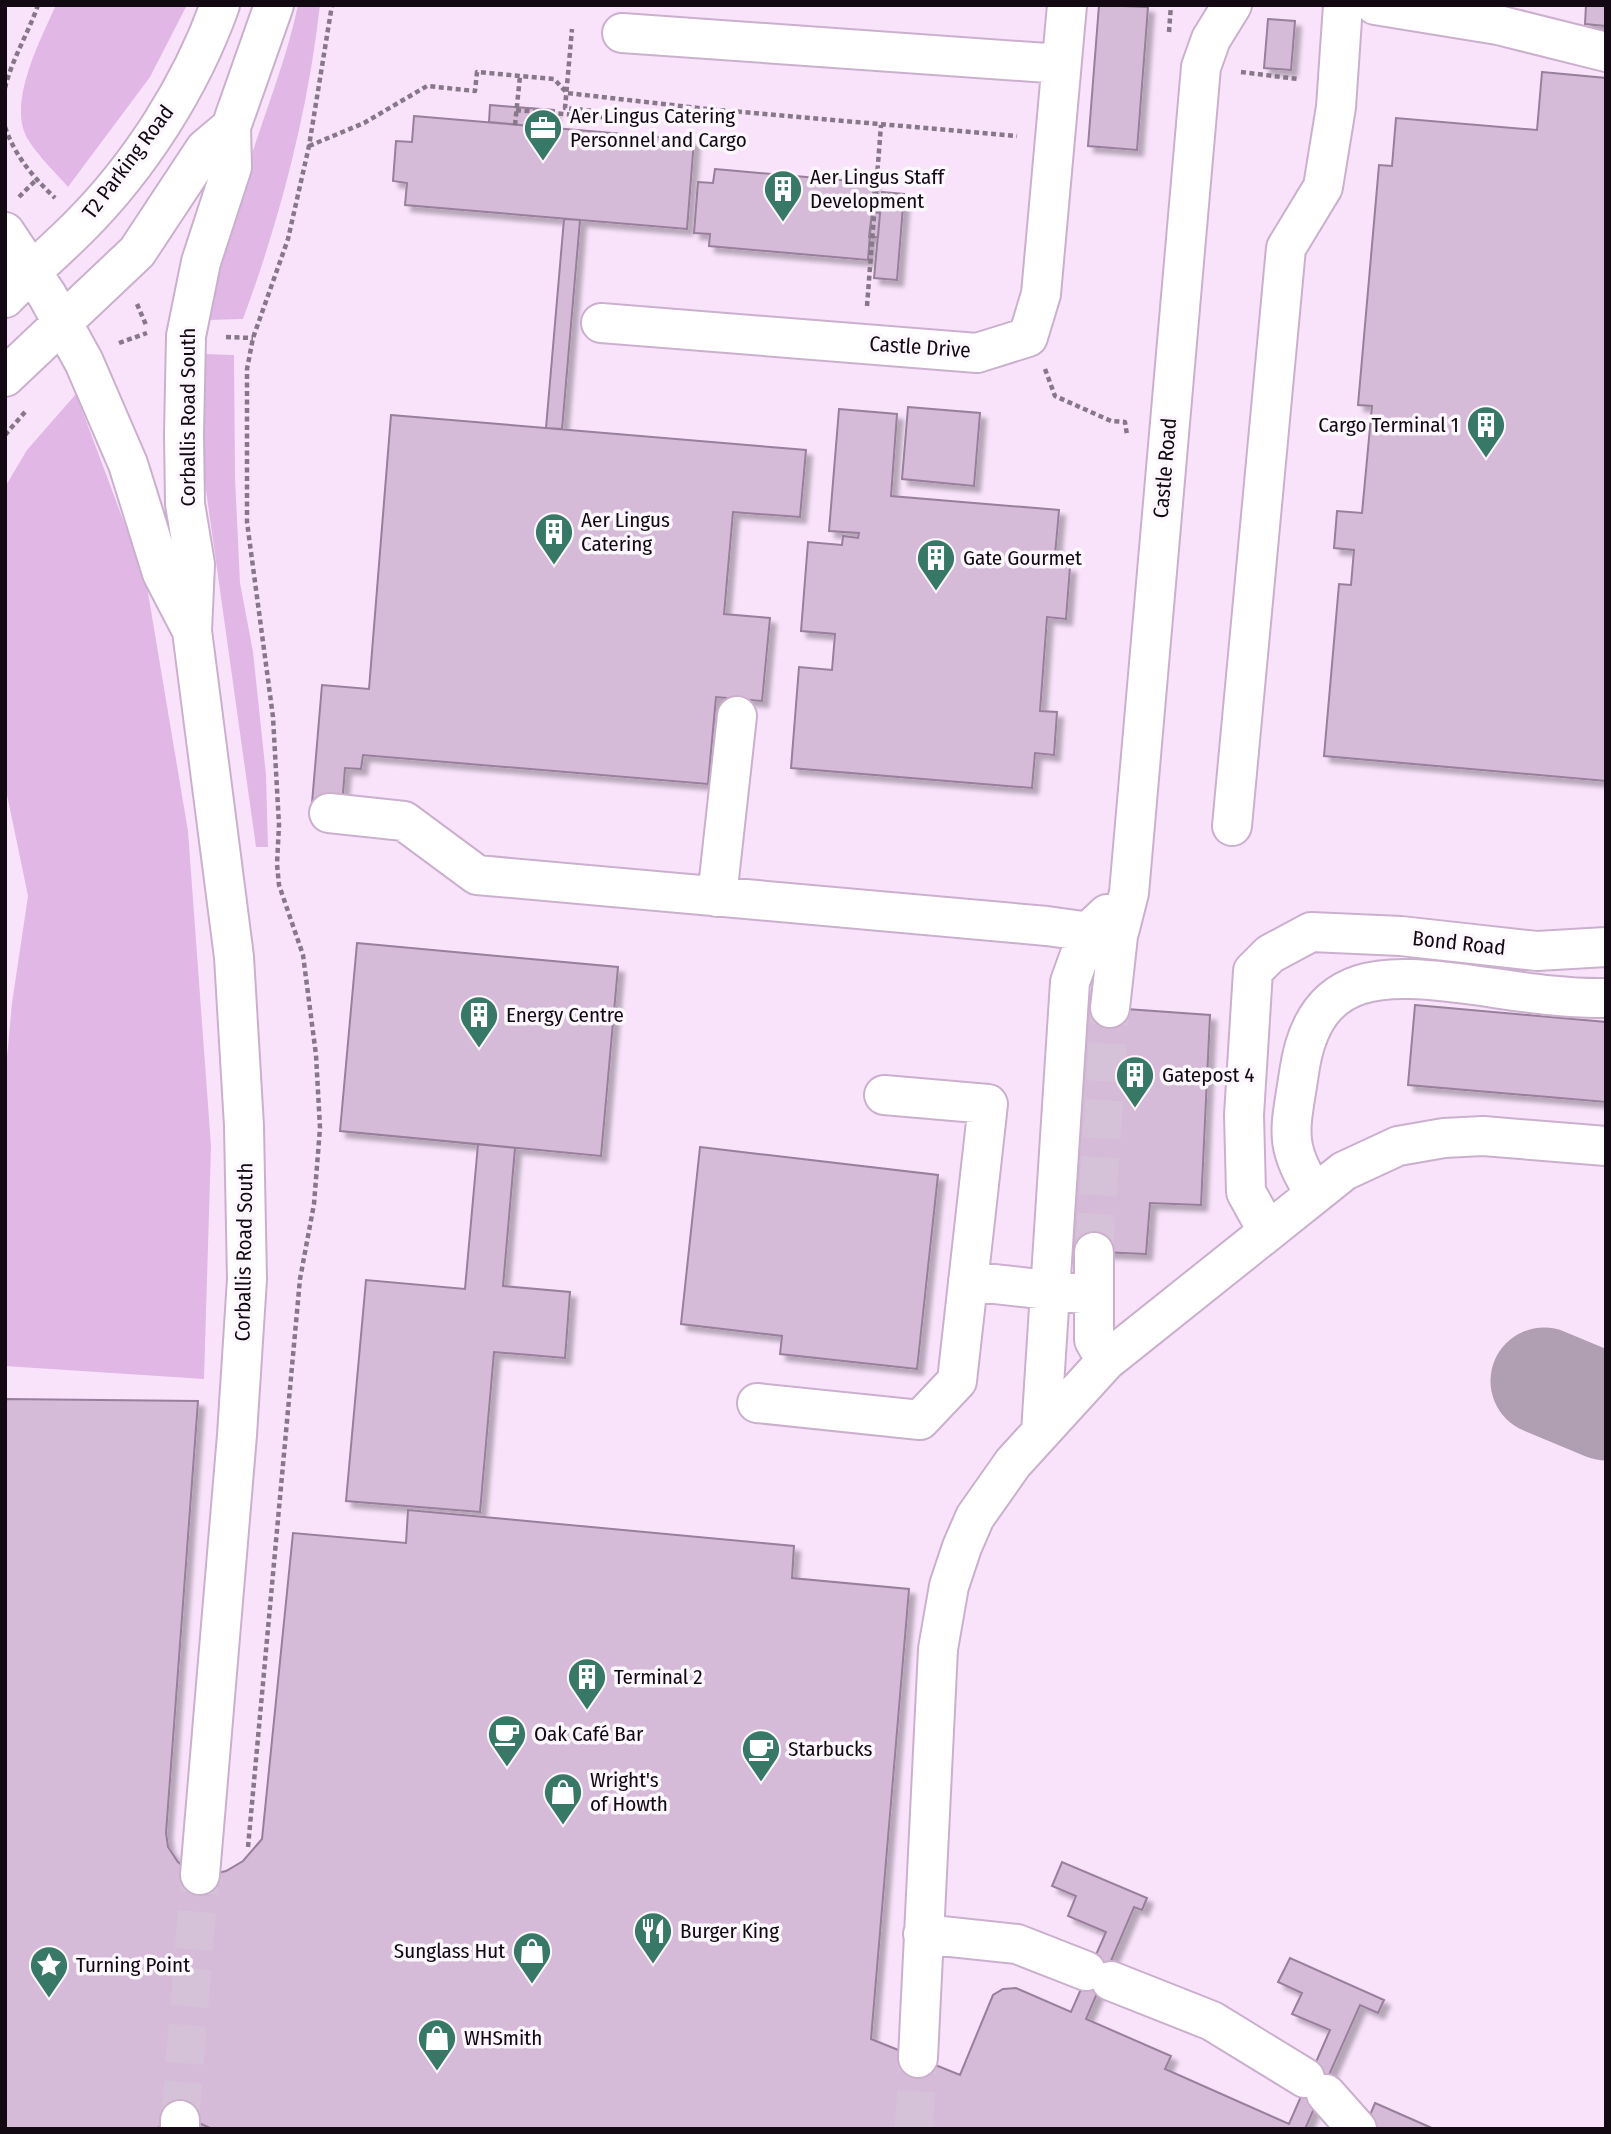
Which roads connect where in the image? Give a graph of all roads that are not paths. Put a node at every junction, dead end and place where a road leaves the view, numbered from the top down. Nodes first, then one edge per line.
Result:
1 (220, 5) edge
2 (274, 5) edge
3 (1067, 5) edge
4 (1232, 5) edge
5 (1343, 5) edge
6 (1375, 5) edge
7 (622, 33) dead end
8 (1606, 52) edge
9 (1061, 64) junction
10 (232, 127) junction
11 (11, 216) edge
12 (18, 285) edge
13 (62, 322) junction
14 (601, 323) dead end
15 (5, 377) edge
16 (192, 631) junction
17 (737, 716) dead end
18 (329, 813) dead end
19 (1232, 826) dead end
20 (717, 897) junction
21 (1103, 934) junction
22 (1606, 947) edge
23 (1606, 998) edge
24 (1110, 1008) tunnel mouth
25 (884, 1095) dead end
26 (1606, 1146) edge
27 (1315, 1194) junction
28 (1267, 1230) junction
29 (1094, 1252) tunnel mouth
30 (968, 1281) junction
31 (1050, 1290) junction
32 (1092, 1295) junction
33 (1106, 1361) junction
34 (757, 1403) dead end
35 (1041, 1432) junction
36 (200, 1875) tunnel mouth
37 (923, 1934) junction
38 (918, 2058) tunnel mouth
39 (1357, 2129) edge

1 - 12 street, T2 Parking Road
2 - 10 street, Corballis Road South
3 - 9 street
4 - 21 street, Castle Road
5 - 19 street
6 - 8 street
7 - 9 street
9 - 14 street, Castle Drive
10 - 13 street
10 - 16 street, Corballis Road South
11 - 12 street, Corballis Road South
12 - 13 street, Corballis Road South
13 - 15 street
13 - 16 street, Corballis Road South
16 - 36 street, Corballis Road South
17 - 20 street
18 - 20 street
20 - 21 street
21 - 24 street
21 - 31 street
22 - 28 street, Bond Road
23 - 27 street
25 - 30 street
26 - 27 street
27 - 28 street
28 - 33 street
29 - 32 street
30 - 31 street
30 - 34 street
31 - 32 street
31 - 35 street
32 - 33 street
33 - 35 street
35 - 37 street
37 - 38 street
37 - 39 street

